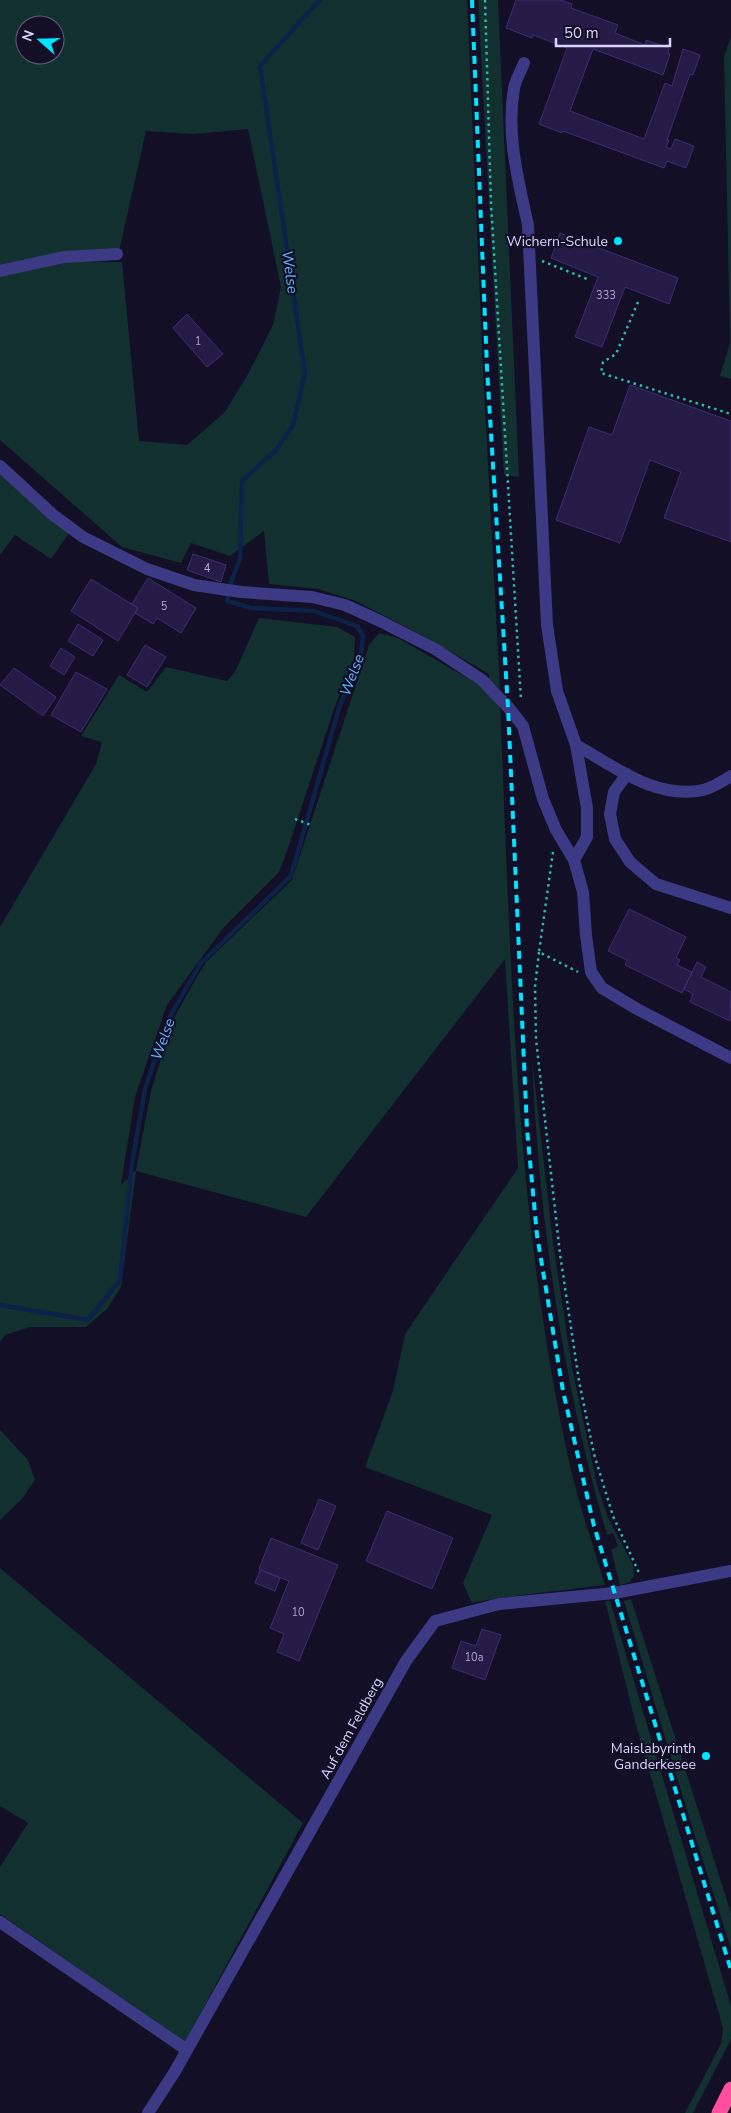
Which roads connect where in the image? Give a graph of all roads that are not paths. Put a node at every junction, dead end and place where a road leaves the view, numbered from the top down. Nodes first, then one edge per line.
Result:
1 (524, 63) dead end
2 (117, 254) dead end
3 (0, 271) edge
4 (0, 466) edge
5 (576, 745) junction
6 (627, 774) junction
7 (731, 776) edge
8 (574, 860) junction
9 (731, 908) edge
10 (731, 1058) edge
11 (731, 1571) edge
12 (0, 1922) edge
13 (187, 2050) junction
14 (728, 2094) edge
15 (148, 2113) edge
16 (719, 2113) edge

1 - 5 street
2 - 3 street
4 - 8 street
5 - 6 street
5 - 8 street
6 - 7 street
6 - 9 street
8 - 10 street
11 - 13 street, Auf dem Feldberg
12 - 13 street
13 - 15 street, Auf dem Feldberg
14 - 16 highway

